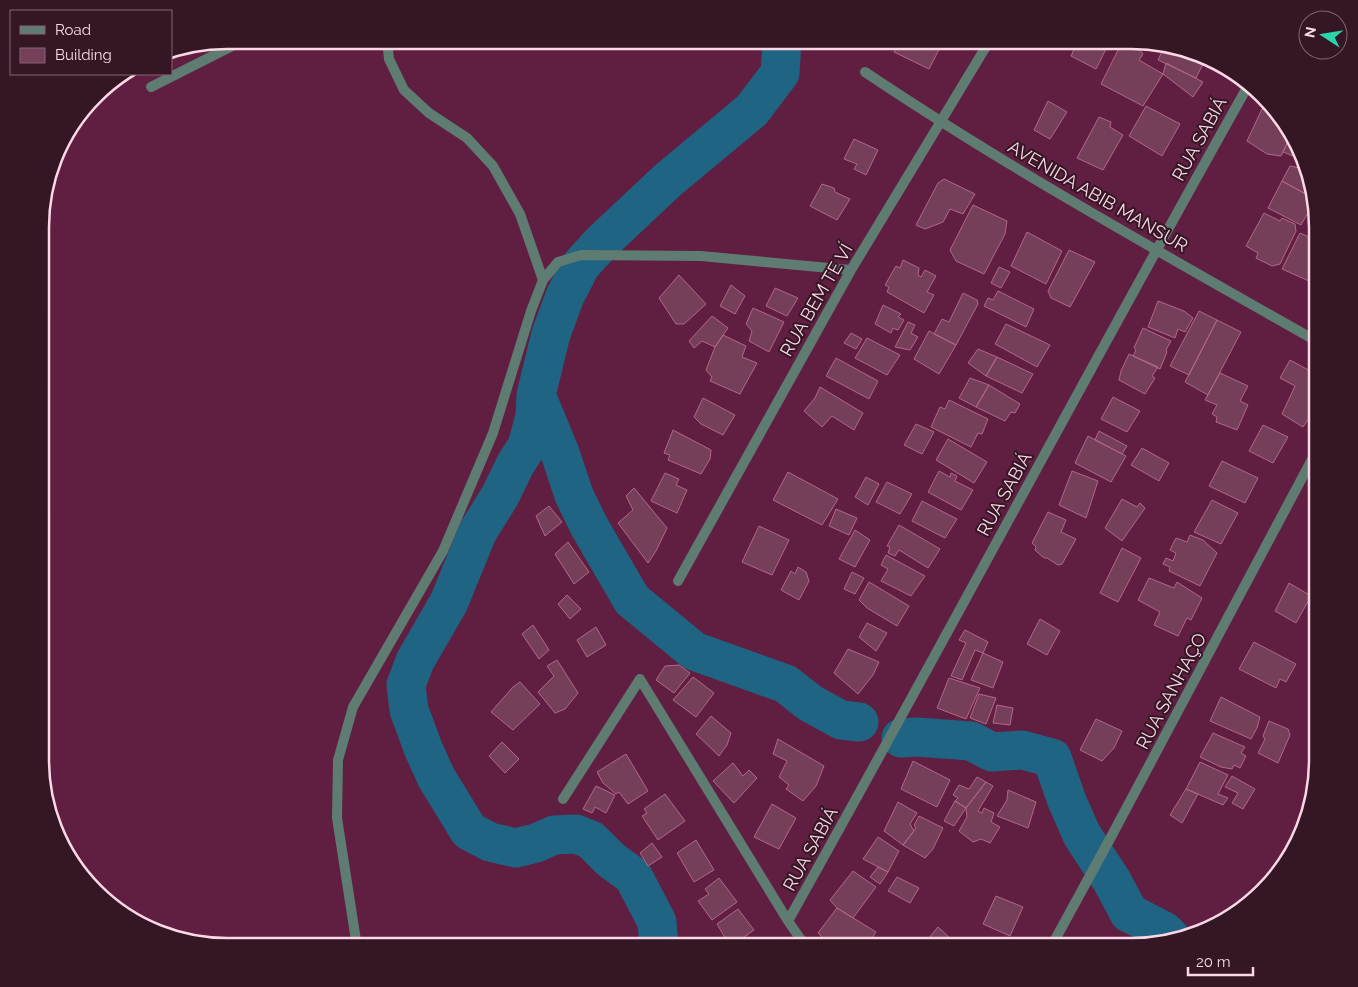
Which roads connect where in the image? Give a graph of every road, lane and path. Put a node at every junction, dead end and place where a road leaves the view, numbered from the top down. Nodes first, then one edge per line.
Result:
1 (226, 49) edge
2 (388, 49) edge
3 (985, 49) edge
4 (865, 72) dead end
5 (151, 87) dead end
6 (1245, 90) edge
7 (941, 123) junction
8 (1156, 249) junction
9 (851, 270) junction
10 (543, 280) junction
11 (1309, 337) edge
12 (1309, 465) edge
13 (678, 581) dead end
14 (562, 799) dead end
15 (788, 921) junction
16 (356, 938) edge
17 (800, 938) edge
18 (1056, 938) edge

1 - 5 street
2 - 10 street
3 - 7 street, RUA BEM TE VÍ
4 - 7 street, AVENIDA ABIB MANSUR
6 - 8 street, RUA SABIÁ
7 - 8 street, AVENIDA ABIB MANSUR
7 - 9 street, RUA BEM TE VÍ
8 - 11 street, AVENIDA ABIB MANSUR
8 - 15 street, RUA SABIÁ
9 - 10 street
9 - 13 street, RUA BEM TE VÍ
10 - 16 street
12 - 18 street, RUA SANHAÇO
14 - 15 street
15 - 17 street

